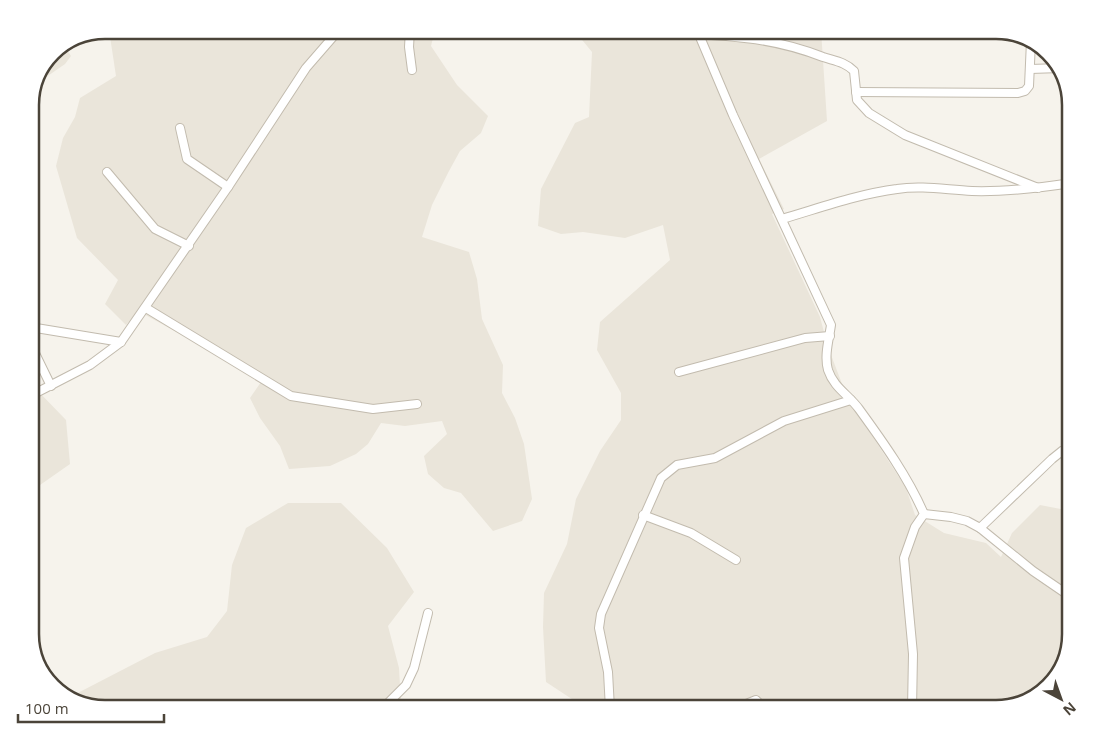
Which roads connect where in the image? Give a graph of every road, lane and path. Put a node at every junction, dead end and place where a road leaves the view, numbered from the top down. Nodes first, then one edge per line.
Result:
1 (331, 39) edge
2 (409, 39) edge
3 (701, 39) edge
4 (760, 39) edge
5 (1031, 49) edge
6 (1051, 68) edge
7 (1030, 69) junction
8 (412, 70) dead end
9 (856, 92) junction
10 (180, 128) dead end
11 (108, 172) dead end
12 (1062, 184) edge
13 (228, 187) junction
14 (1038, 188) junction
15 (782, 219) junction
16 (188, 246) junction
17 (146, 308) junction
18 (39, 328) edge
19 (830, 336) junction
20 (121, 342) junction
21 (39, 362) edge
22 (679, 372) dead end
23 (51, 386) junction
24 (39, 392) edge
25 (851, 400) junction
26 (417, 404) dead end
27 (1062, 451) edge
28 (924, 514) junction
29 (643, 515) junction
30 (980, 528) junction
31 (736, 560) dead end
32 (1062, 591) edge
33 (428, 613) dead end
34 (391, 700) edge
35 (610, 700) edge
36 (912, 700) edge

1 - 13 street
2 - 8 street
3 - 15 street
4 - 9 street
5 - 7 street
6 - 7 street
7 - 9 street
9 - 14 street
10 - 13 street
11 - 16 street
12 - 14 street
13 - 16 street
14 - 15 street
15 - 19 street
16 - 17 street
17 - 20 street
17 - 26 street
18 - 20 street
19 - 22 street
19 - 25 street
20 - 23 street
21 - 23 street
23 - 24 street
25 - 28 street
25 - 29 street
27 - 30 street
28 - 30 street
28 - 36 street
29 - 31 street
29 - 35 street
30 - 32 street
33 - 34 street

